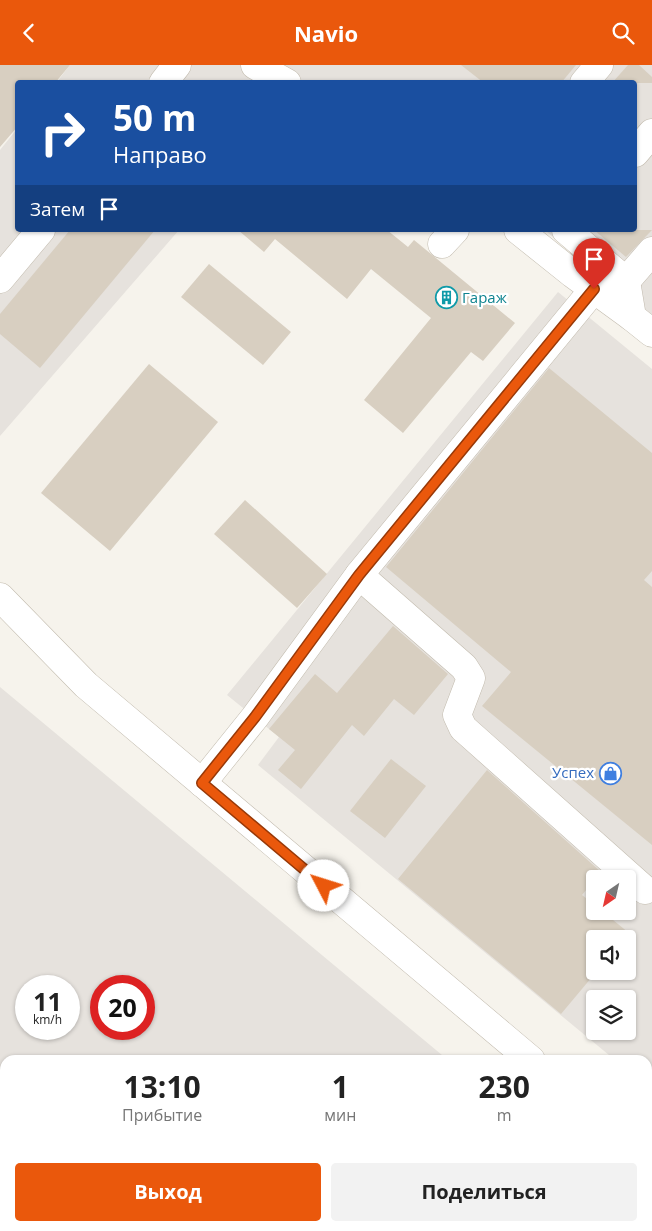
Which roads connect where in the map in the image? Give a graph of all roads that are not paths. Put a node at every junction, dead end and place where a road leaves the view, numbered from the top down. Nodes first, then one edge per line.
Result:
1 (177, 65) edge
2 (255, 65) edge
3 (599, 65) edge
4 (165, 80) edge
5 (282, 80) edge
6 (586, 80) edge
7 (652, 133) edge
8 (637, 151) edge
9 (39, 232) edge
10 (521, 232) edge
11 (570, 232) edge
12 (652, 251) edge
13 (0, 279) edge
14 (626, 281) junction
15 (594, 289) junction
16 (642, 325) edge
17 (359, 575) junction
18 (0, 597) edge
19 (202, 783) junction
20 (650, 890) edge
21 (525, 1055) edge

1 - 4 lane
2 - 5 lane
3 - 6 lane
7 - 8 lane
9 - 13 lane
10 - 15 lane
11 - 14 lane
12 - 14 lane
14 - 16 lane
15 - 16 lane
15 - 17 lane
17 - 19 lane
17 - 20 lane
18 - 19 lane
19 - 21 lane

